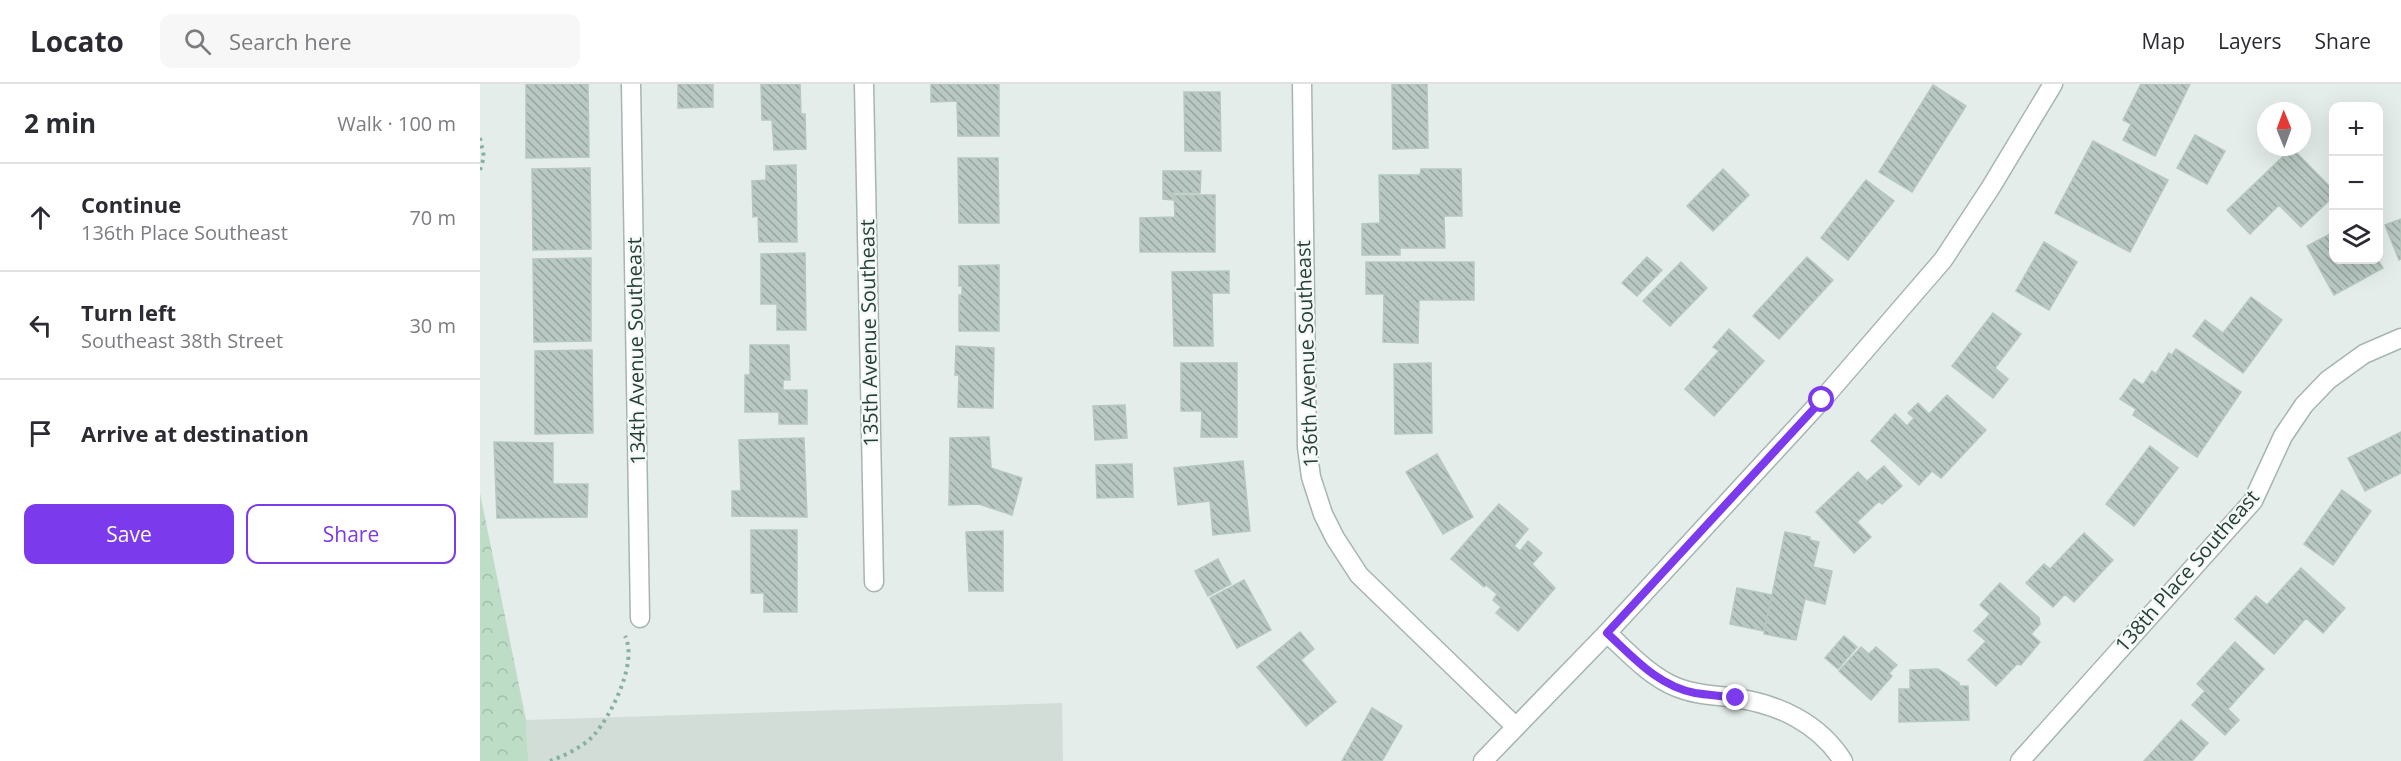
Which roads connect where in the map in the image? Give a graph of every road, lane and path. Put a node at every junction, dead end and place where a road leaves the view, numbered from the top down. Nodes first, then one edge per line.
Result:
1 (631, 84) edge
2 (864, 84) edge
3 (1302, 84) edge
4 (2053, 84) edge
5 (480, 138) edge
6 (480, 170) edge
7 (2401, 338) edge
8 (874, 582) dead end
9 (640, 618) dead end
10 (621, 628) dead end
11 (1607, 633) junction
12 (1515, 726) junction
13 (550, 761) edge
14 (1483, 761) edge
15 (1843, 761) edge
16 (2020, 761) edge

1 - 9 street, 134th Avenue Southeast
2 - 8 street, 135th Avenue Southeast
3 - 12 street, 136th Avenue Southeast
4 - 11 street
5 - 6 path
7 - 16 street, 138th Place Southeast
10 - 13 path
11 - 12 street
11 - 15 street
12 - 14 street

